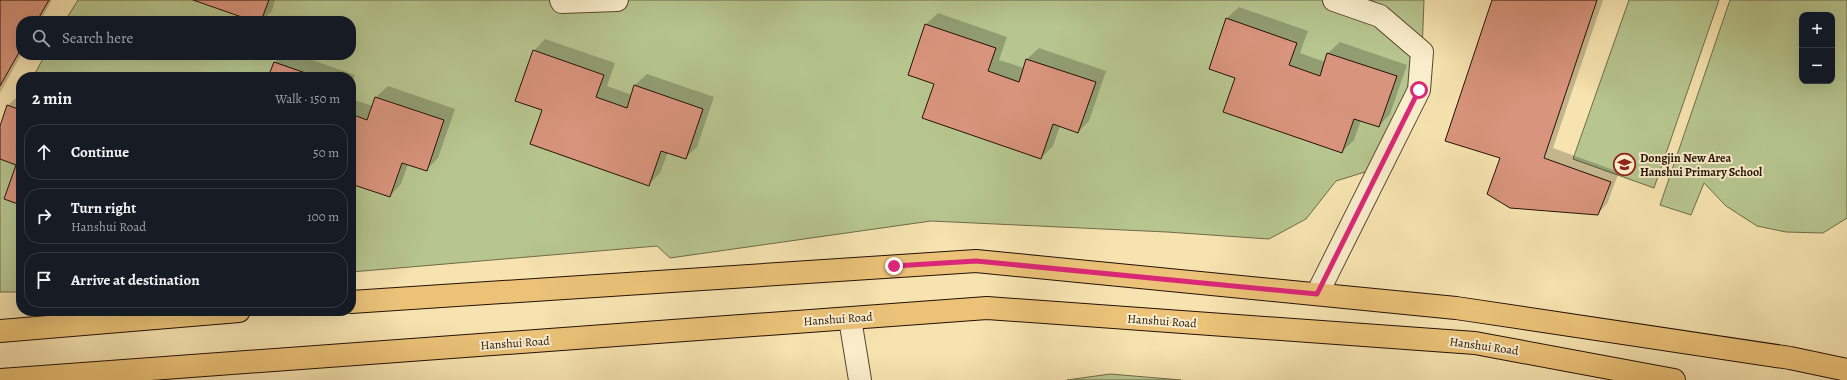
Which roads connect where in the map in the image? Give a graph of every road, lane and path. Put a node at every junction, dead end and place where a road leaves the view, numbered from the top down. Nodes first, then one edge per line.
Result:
1 (561, 0) edge
2 (617, 0) edge
3 (1334, 0) edge
4 (1317, 294) junction
5 (356, 302) edge
6 (179, 316) edge
7 (850, 318) junction
8 (0, 331) edge
9 (1847, 370) edge
10 (0, 380) edge
11 (860, 380) edge
12 (1674, 380) edge

1 - 2 lane
3 - 4 lane
4 - 5 main road
4 - 9 main road
6 - 8 main road
7 - 10 main road, Hanshui Road
7 - 11 lane
7 - 12 main road, Hanshui Road

